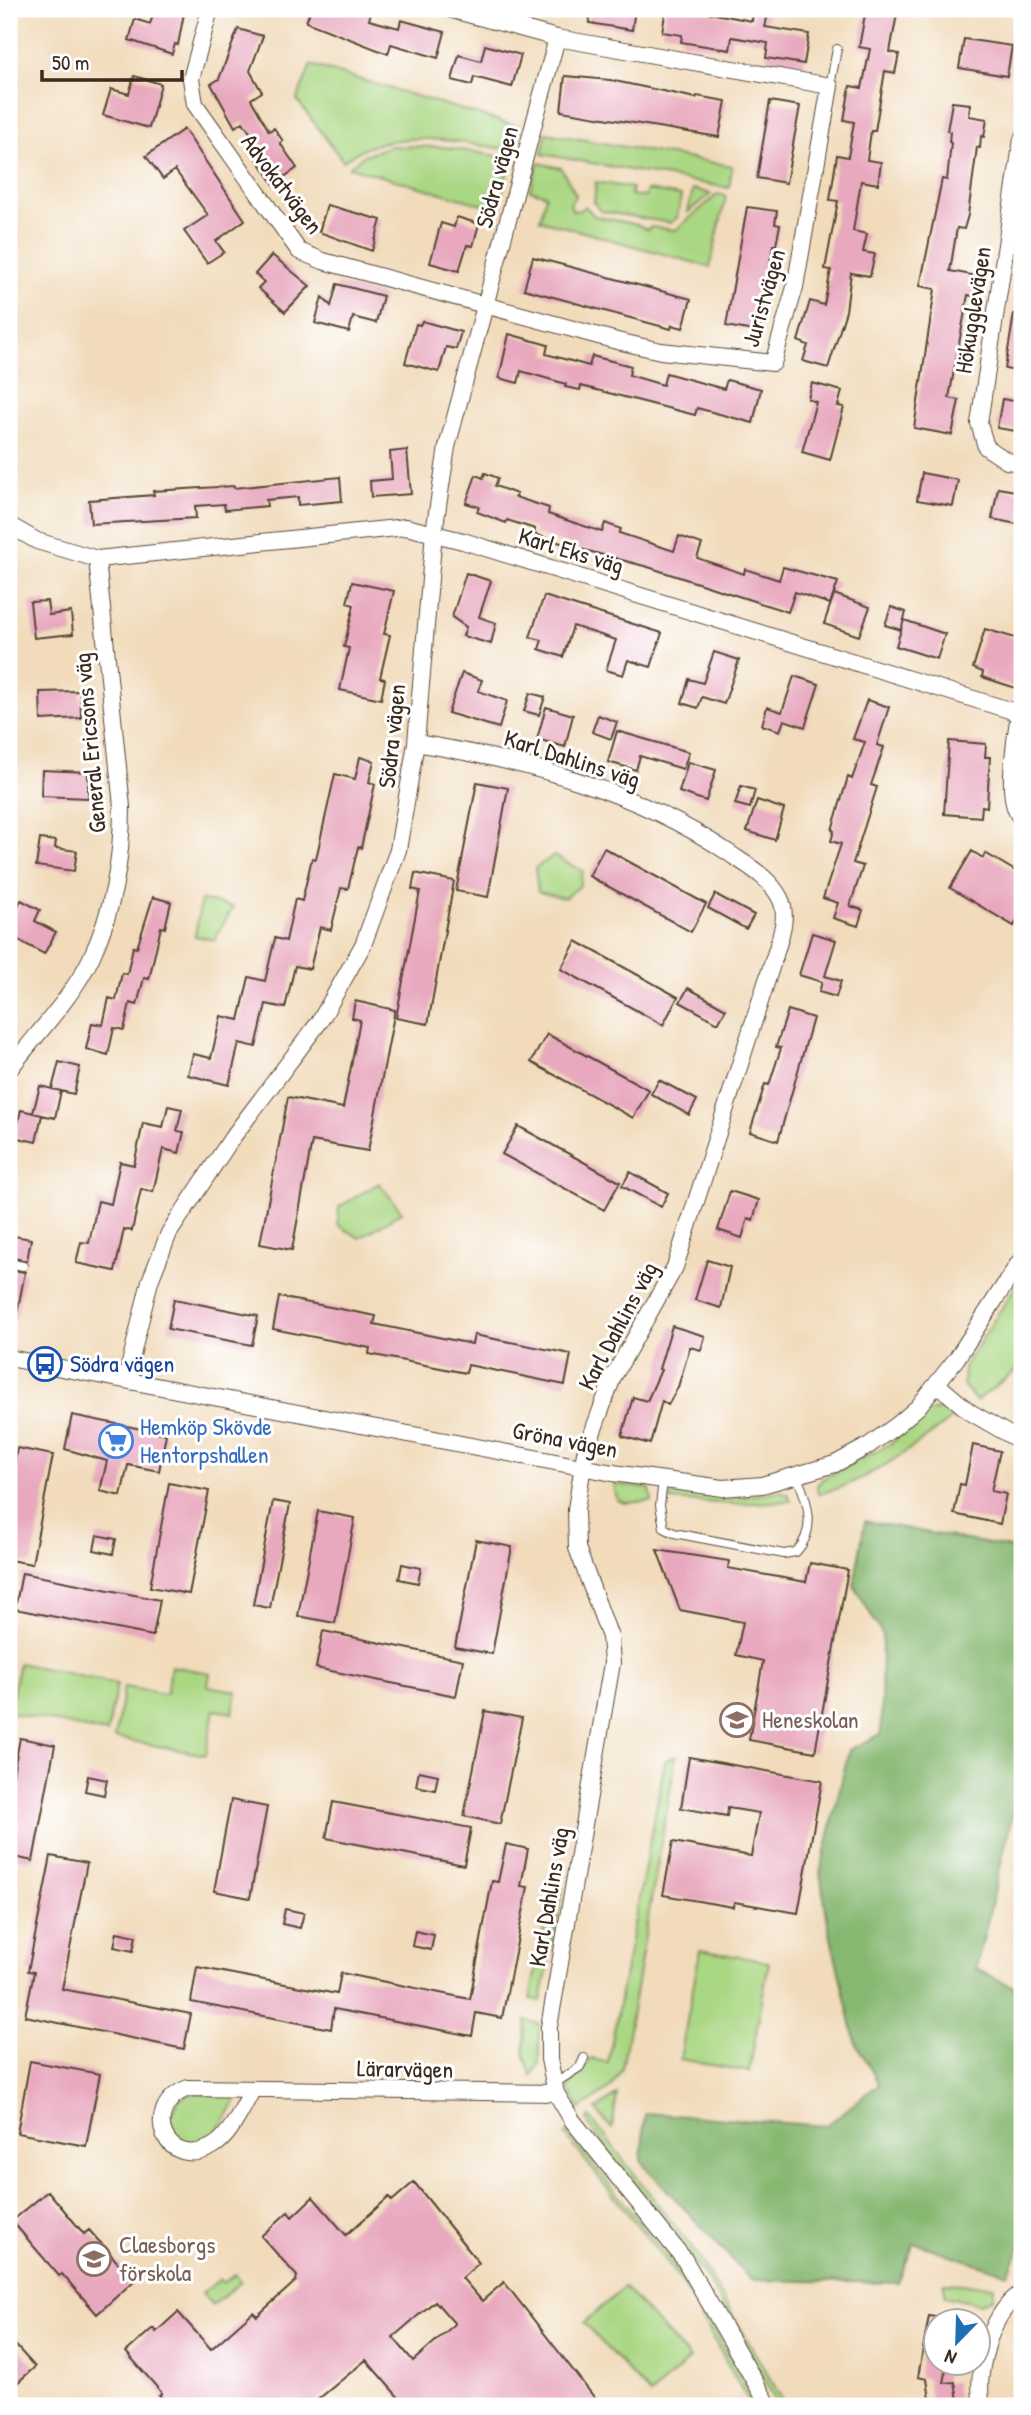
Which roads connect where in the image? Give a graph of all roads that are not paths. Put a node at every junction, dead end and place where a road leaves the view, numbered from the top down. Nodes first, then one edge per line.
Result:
1 (210, 9) edge
2 (449, 9) edge
3 (557, 38) junction
4 (837, 48) dead end
5 (830, 86) junction
6 (1022, 139) edge
7 (486, 304) junction
8 (1022, 463) edge
9 (9, 525) edge
10 (434, 532) junction
11 (97, 559) junction
12 (1021, 713) edge
13 (416, 743) junction
14 (1022, 819) edge
15 (9, 1070) edge
16 (1022, 1258) edge
17 (9, 1263) edge
18 (23, 1266) dead end
19 (9, 1358) edge
20 (126, 1380) junction
21 (937, 1384) junction
22 (1022, 1442) edge
23 (582, 1467) junction
24 (797, 1477) junction
25 (663, 1481) junction
26 (584, 2059) dead end
27 (555, 2088) junction
28 (253, 2089) junction
29 (1022, 2296) edge
30 (769, 2406) edge
31 (982, 2406) edge

1 - 7 street, Advokatvägen
2 - 3 street
3 - 5 street
3 - 7 street, Södra vägen
4 - 5 lane, Juristvägen
5 - 7 street, Juristvägen
6 - 8 street, Hökugglevägen
7 - 10 street, Södra vägen
9 - 11 street
10 - 11 street, Karl Eks väg
10 - 12 street, Karl Eks väg
10 - 13 street, Södra vägen
11 - 15 street, General Ericsons väg
12 - 14 street, Karl Eks väg
13 - 20 street, Södra vägen
13 - 23 street, Karl Dahlins väg
16 - 21 street, Gröna vägen
17 - 18 lane
19 - 20 street, Gröna vägen
20 - 23 street, Gröna vägen
21 - 22 street
21 - 24 street, Gröna vägen
23 - 25 street, Gröna vägen
23 - 27 street, Karl Dahlins väg
24 - 25 street, Gröna vägen
24 - 25 lane
26 - 27 lane
27 - 28 street, Lärarvägen
27 - 30 street, Karl Dahlins väg
28 - 28 street, Lärarvägen
29 - 31 street

